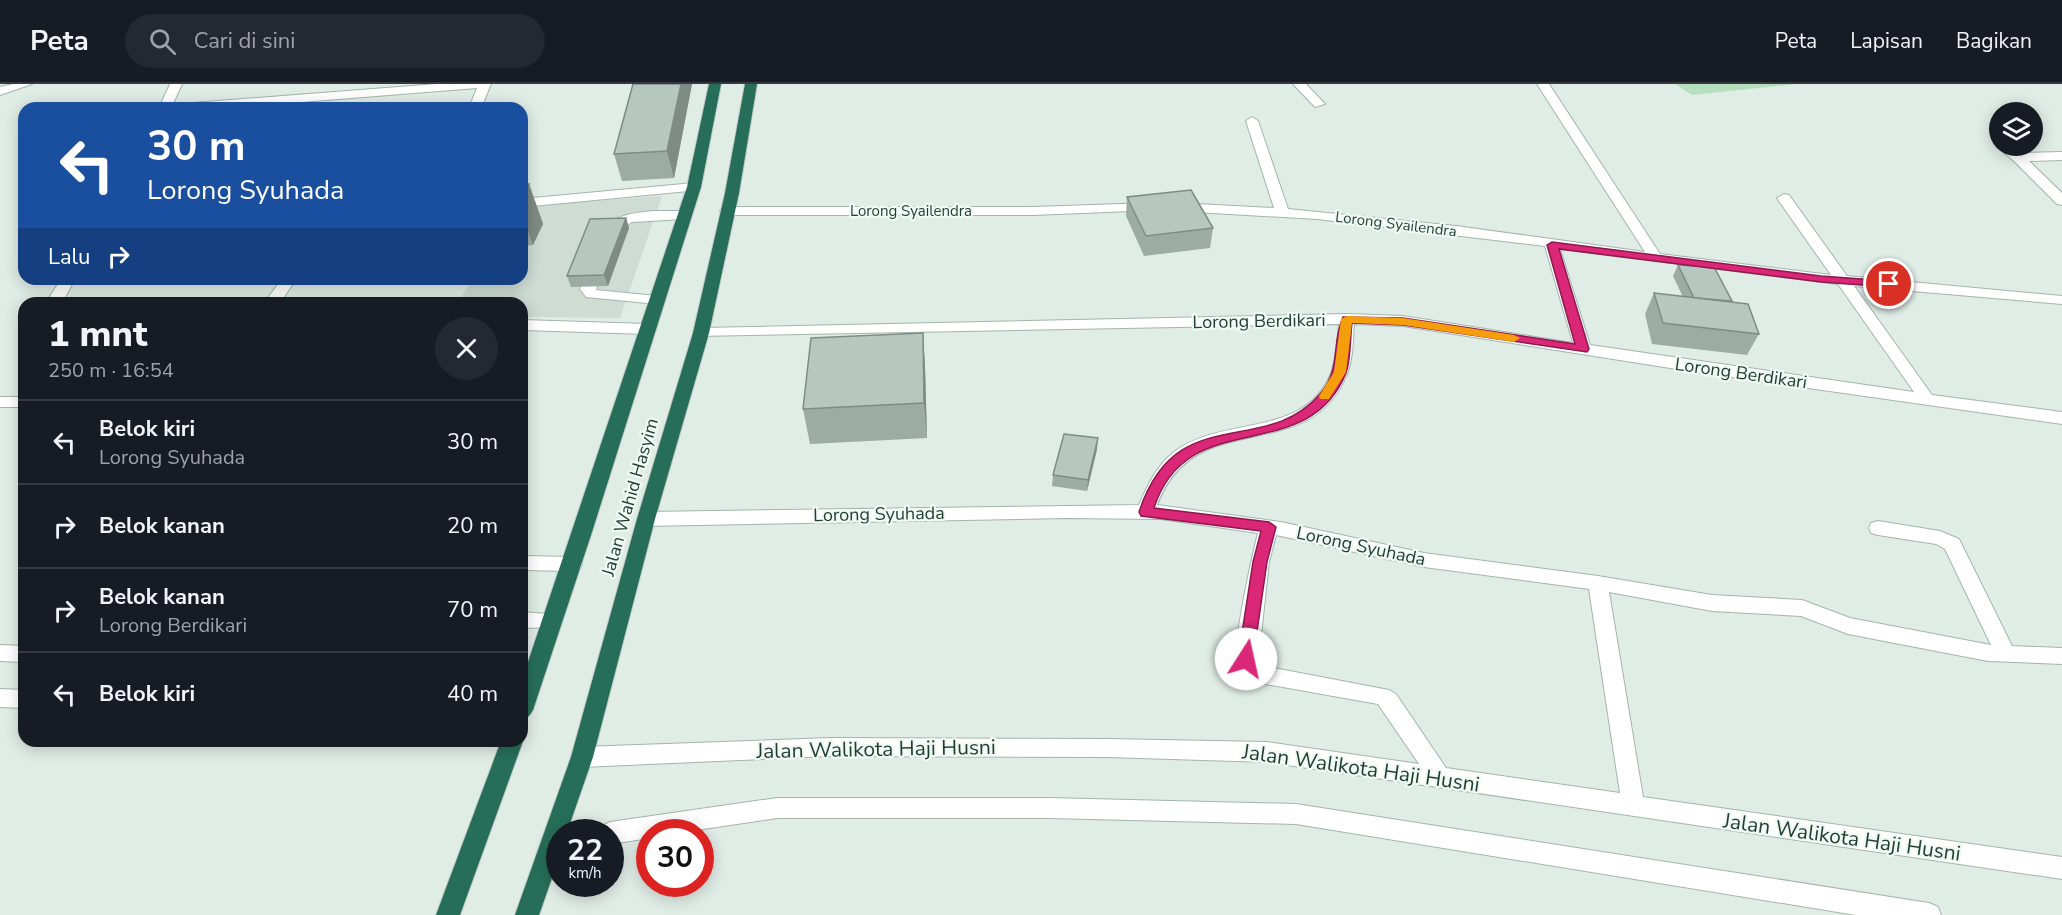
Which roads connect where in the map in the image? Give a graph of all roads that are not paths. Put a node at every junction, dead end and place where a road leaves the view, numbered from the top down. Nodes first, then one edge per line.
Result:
1 (26, 84) edge
2 (176, 84) edge
3 (484, 84) edge
4 (715, 84) edge
5 (751, 84) edge
6 (1299, 84) edge
7 (1543, 84) edge
8 (0, 91) edge
9 (168, 102) edge
10 (326, 102) edge
11 (478, 102) edge
12 (1319, 104) dead end
13 (1252, 121) dead end
14 (2062, 156) edge
15 (2018, 157) joint
16 (694, 187) junction
17 (1784, 198) dead end
18 (2062, 201) edge
19 (528, 202) edge
20 (1282, 211) junction
21 (728, 212) junction
22 (684, 215) junction
23 (1552, 245) junction
24 (1655, 257) junction
25 (1845, 281) junction
26 (657, 300) junction
27 (2062, 300) edge
28 (1347, 319) junction
29 (528, 325) edge
30 (647, 329) junction
31 (701, 333) junction
32 (1583, 349) junction
33 (1928, 399) junction
34 (0, 402) edge
35 (18, 402) edge
36 (2062, 418) edge
37 (1146, 512) junction
38 (646, 519) junction
39 (1269, 527) junction
40 (1878, 528) dead end
41 (528, 563) edge
42 (573, 564) junction
43 (1598, 583) junction
44 (528, 620) edge
45 (552, 621) junction
46 (0, 652) edge
47 (18, 654) edge
48 (2006, 654) junction
49 (2062, 656) edge
50 (528, 692) edge
51 (0, 698) edge
52 (18, 699) edge
53 (510, 747) edge
54 (582, 757) junction
55 (1440, 778) junction
56 (1633, 807) junction
57 (563, 819) edge
58 (624, 831) edge
59 (546, 866) edge
60 (2062, 868) edge
61 (448, 915) edge
62 (526, 915) edge
63 (1929, 915) edge

1 - 8 street
2 - 9 street
3 - 10 street
3 - 11 street
4 - 16 highway, Jalan Wahid Hasyim
5 - 21 highway, Jalan Wahid Hasyim
6 - 12 street
7 - 24 street
13 - 20 street
14 - 15 street
15 - 18 street
16 - 19 street
16 - 22 highway, Jalan Wahid Hasyim
17 - 25 street
20 - 21 street, Lorong Syailendra
20 - 23 street, Lorong Syailendra
21 - 31 highway, Jalan Wahid Hasyim
22 - 26 highway, Jalan Wahid Hasyim
22 - 26 street
23 - 24 street, Lorong Syailendra
23 - 32 street
24 - 25 street, Lorong Syailendra
25 - 27 street, Lorong Syailendra
25 - 33 street
26 - 30 highway, Jalan Wahid Hasyim
28 - 31 street, Lorong Berdikari
28 - 32 street, Lorong Berdikari
28 - 37 street
29 - 30 street
30 - 42 highway, Jalan Wahid Hasyim
31 - 38 highway, Jalan Wahid Hasyim
32 - 33 street, Lorong Berdikari
33 - 36 street, Lorong Berdikari
34 - 35 street
37 - 38 street, Lorong Syuhada
37 - 39 street, Lorong Syuhada
38 - 54 highway, Jalan Wahid Hasyim
39 - 43 street, Lorong Syuhada
39 - 55 street
40 - 48 street
41 - 42 street
42 - 45 highway, Jalan Wahid Hasyim
43 - 48 street, Lorong Syuhada
43 - 56 street
44 - 45 street
45 - 50 highway, Jalan Wahid Hasyim
46 - 47 street
48 - 49 street, Lorong Syuhada
51 - 52 street
53 - 61 highway
54 - 55 street, Jalan Walikota Haji Husni
54 - 57 highway, Jalan Wahid Hasyim
55 - 56 street, Jalan Walikota Haji Husni
56 - 60 street, Jalan Walikota Haji Husni
58 - 63 street
59 - 62 highway, Jalan Wahid Hasyim

